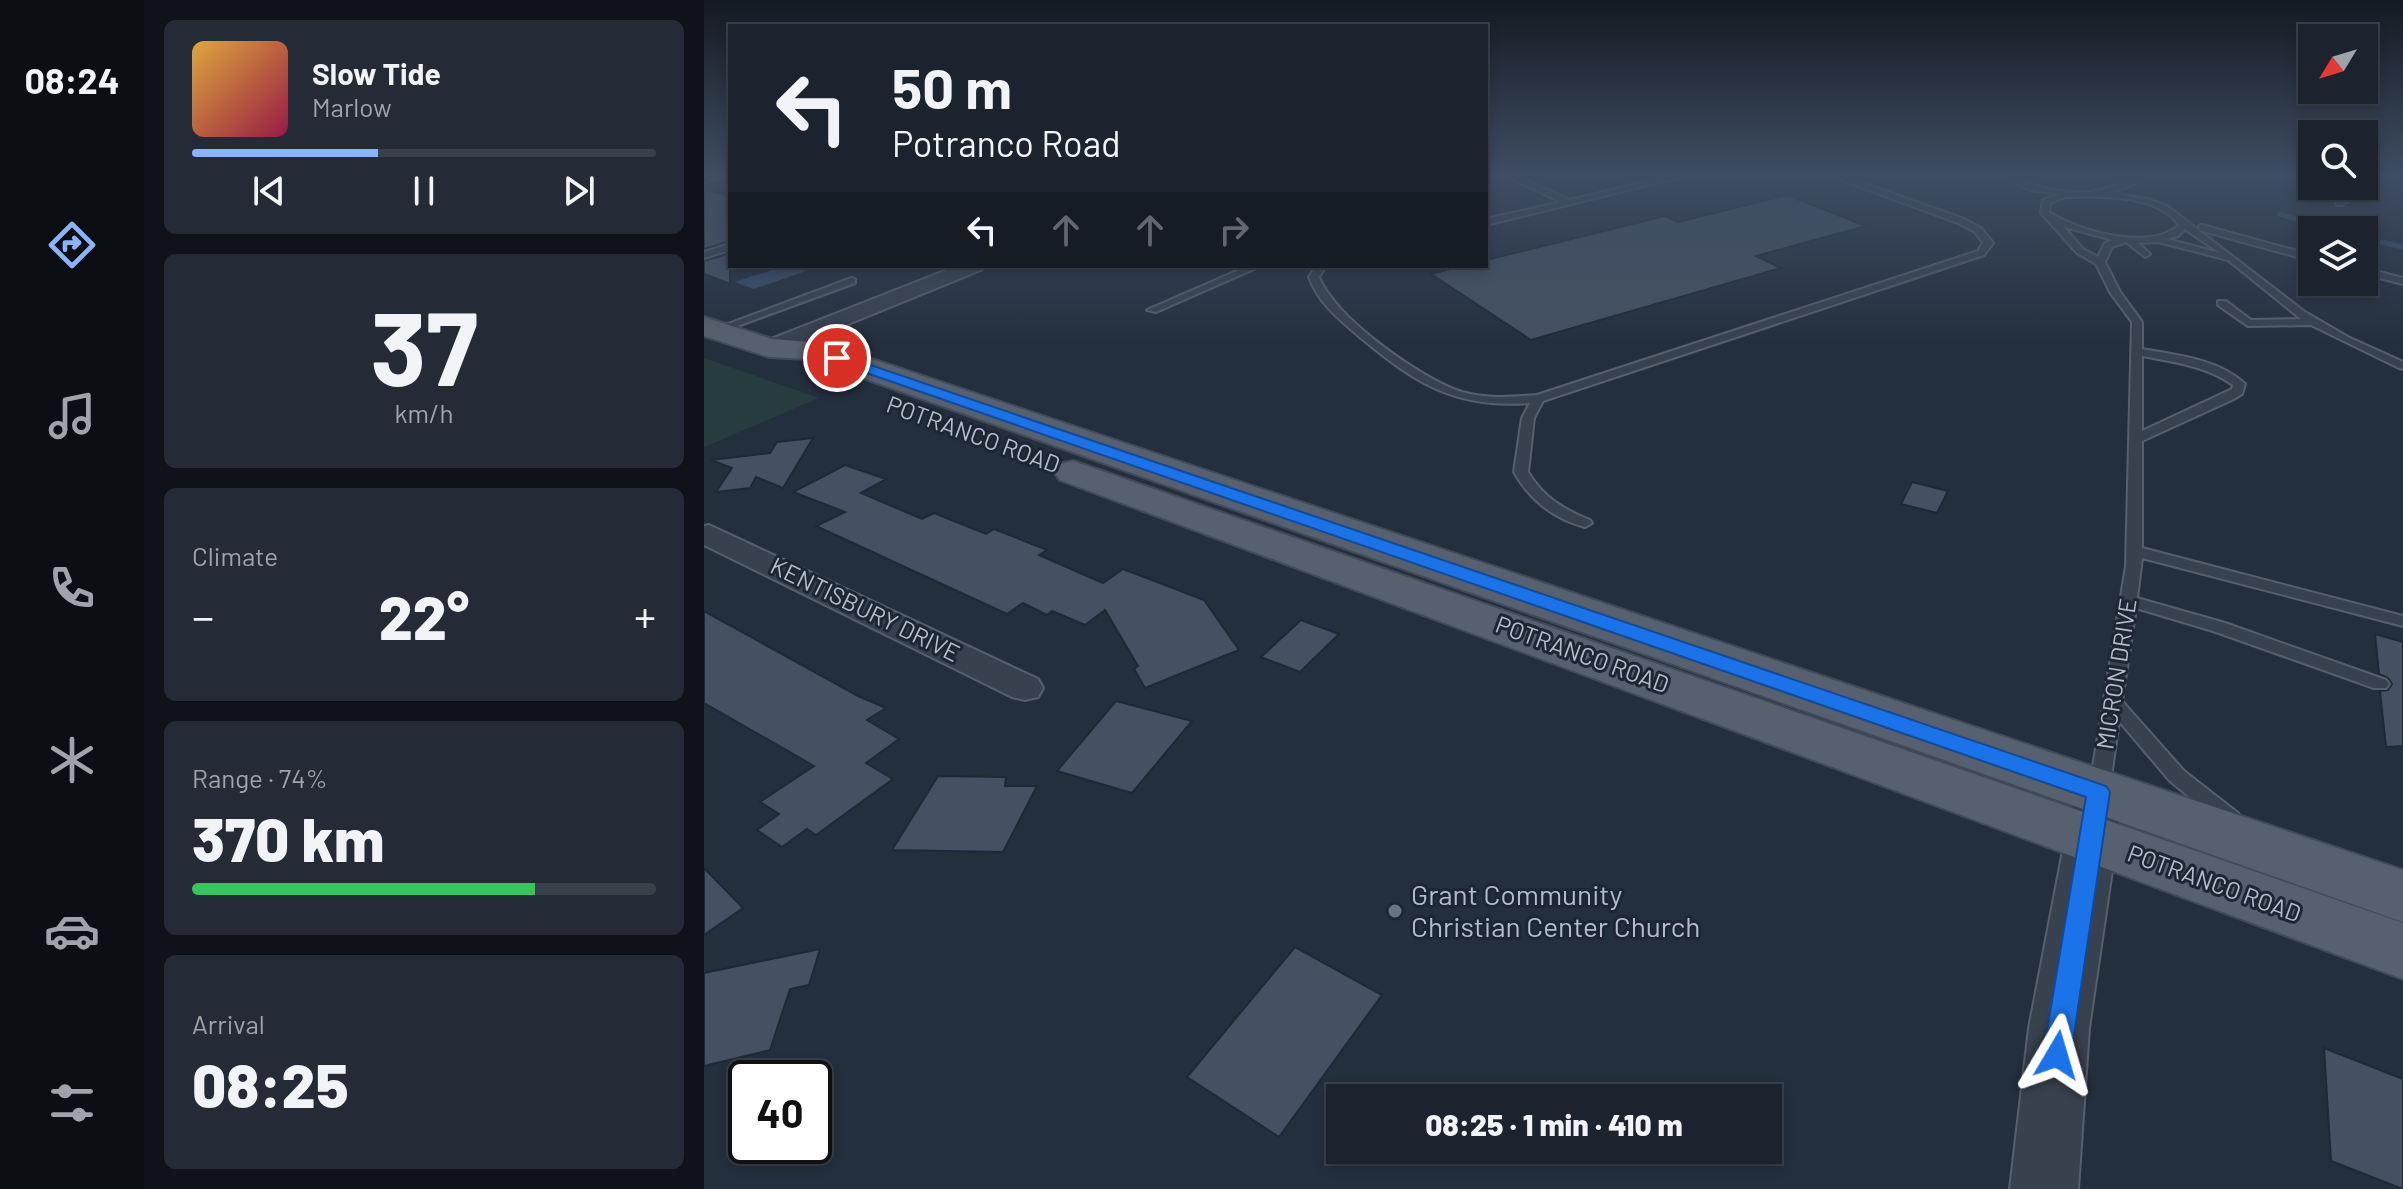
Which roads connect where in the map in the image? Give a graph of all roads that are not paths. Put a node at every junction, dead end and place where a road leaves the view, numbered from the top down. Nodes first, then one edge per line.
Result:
1 (1979, 231) edge
2 (2062, 231) edge
3 (2086, 231) edge
4 (2180, 231) edge
5 (2197, 231) edge
6 (2209, 231) edge
7 (2127, 238) junction
8 (728, 239) edge
9 (2149, 239) junction
10 (704, 246) edge
11 (728, 248) edge
12 (2145, 254) dead end
13 (704, 255) edge
14 (2298, 255) edge
15 (2100, 262) junction
16 (2234, 263) junction
17 (969, 268) edge
18 (1251, 268) edge
19 (1320, 268) edge
20 (2378, 275) edge
21 (851, 281) dead end
22 (2403, 281) edge
23 (2222, 303) dead end
24 (1152, 310) dead end
25 (2316, 322) junction
26 (711, 328) edge
27 (769, 348) junction
28 (2135, 351) junction
29 (2403, 366) edge
30 (1538, 399) junction
31 (2134, 440) junction
32 (1585, 523) dead end
33 (704, 536) edge
34 (2134, 551) junction
35 (2128, 601) junction
36 (2403, 621) edge
37 (2380, 684) dead end
38 (1025, 688) dead end
39 (2112, 701) junction
40 (2094, 816) junction
41 (2289, 857) junction
42 (2403, 896) edge
43 (2403, 951) edge
44 (2044, 1189) edge

1 - 30 lane
2 - 15 lane, MICRON DRIVE
3 - 7 lane
4 - 9 lane
5 - 16 lane
6 - 14 lane
7 - 9 lane
7 - 12 lane
7 - 15 lane
8 - 10 lane
9 - 16 lane
11 - 13 lane
15 - 28 lane, MICRON DRIVE
16 - 25 lane
17 - 27 street
18 - 24 lane
19 - 30 lane
20 - 22 lane
21 - 26 lane
23 - 25 lane
25 - 29 lane
26 - 27 main road
27 - 40 main road, POTRANCO ROAD
28 - 31 lane, MICRON DRIVE
28 - 31 lane
30 - 32 lane
31 - 34 lane, MICRON DRIVE
33 - 38 street, KENTISBURY DRIVE
34 - 35 lane, MICRON DRIVE
34 - 36 lane
35 - 37 lane
35 - 39 lane, MICRON DRIVE
39 - 40 lane, MICRON DRIVE
39 - 41 lane
40 - 41 main road, POTRANCO ROAD
40 - 43 main road, POTRANCO ROAD
40 - 44 street, MICRON DRIVE
41 - 42 main road, POTRANCO ROAD

